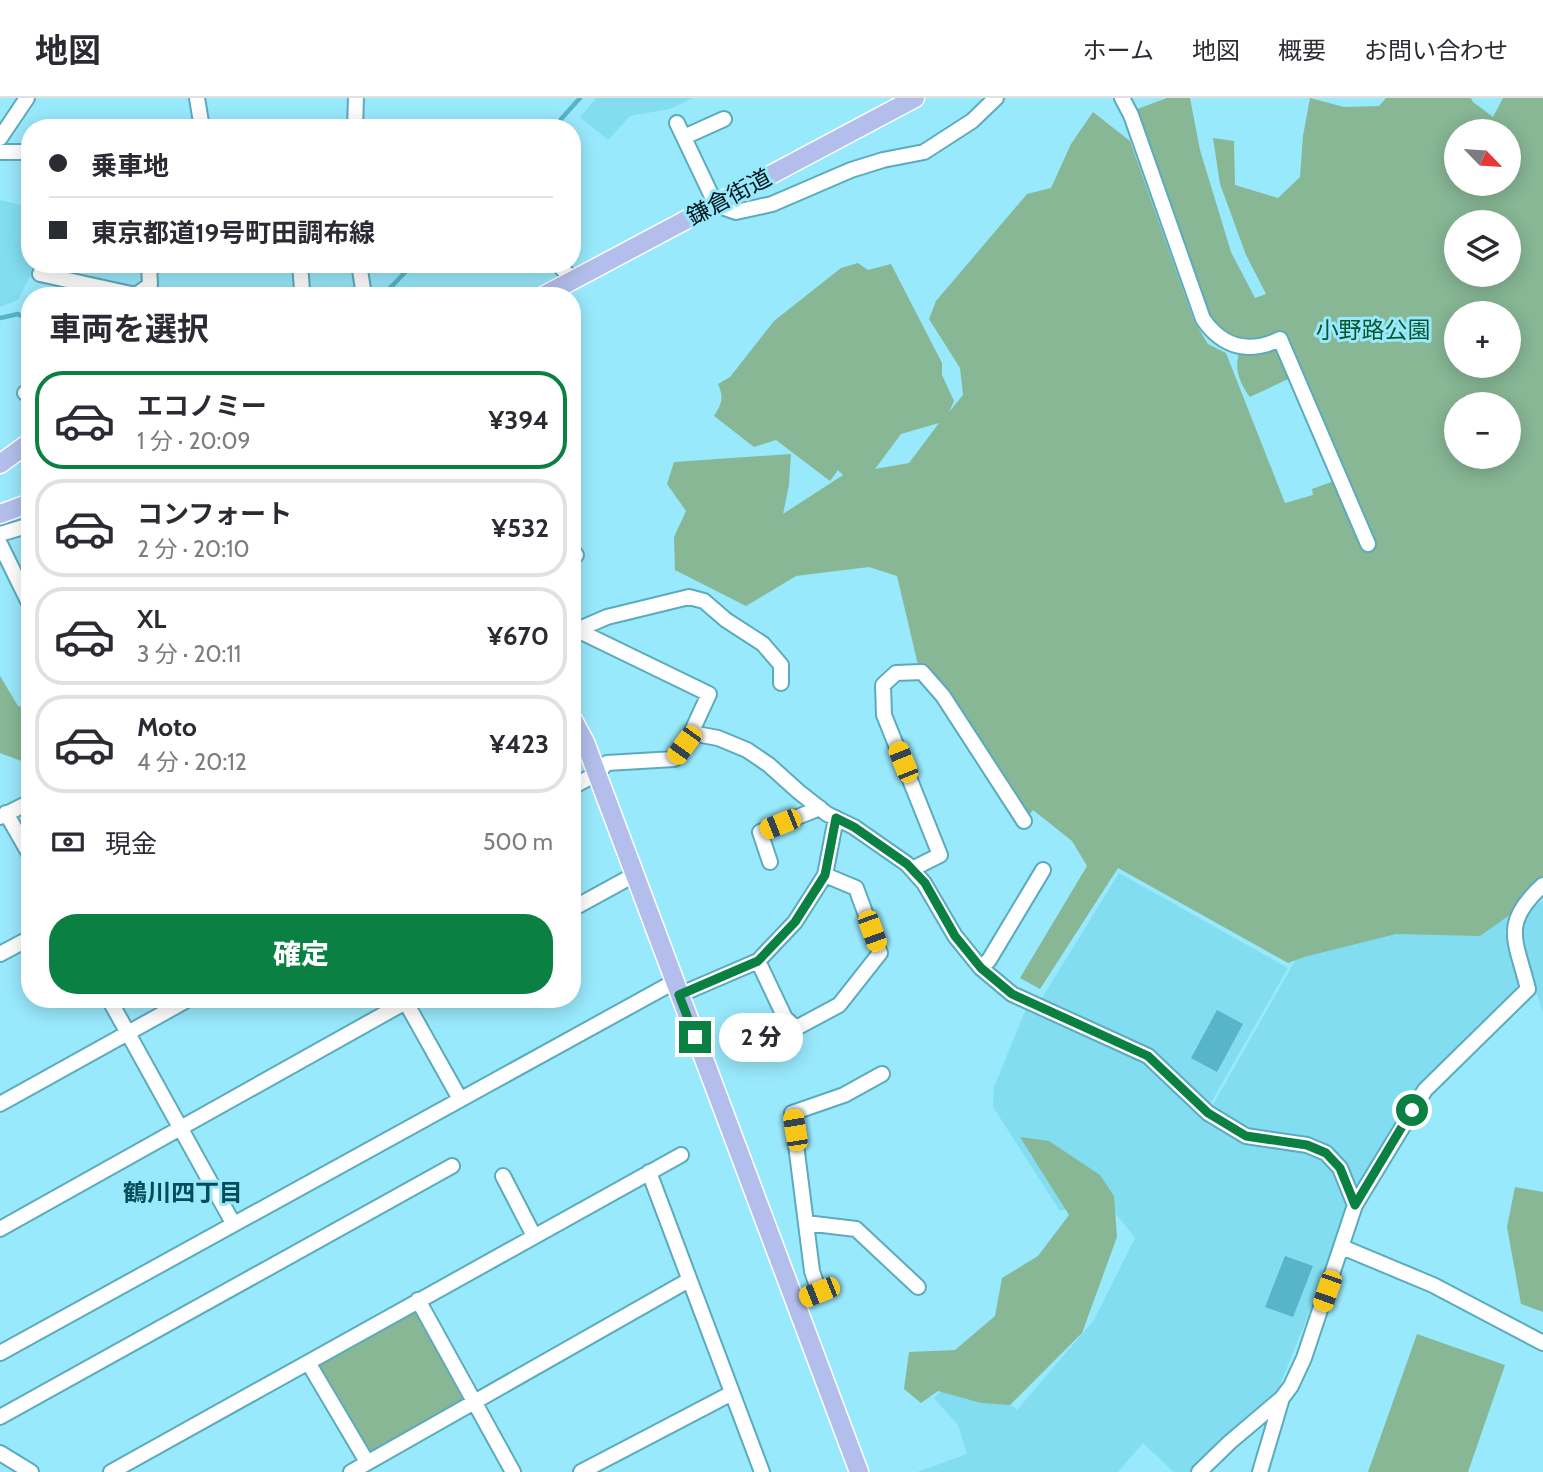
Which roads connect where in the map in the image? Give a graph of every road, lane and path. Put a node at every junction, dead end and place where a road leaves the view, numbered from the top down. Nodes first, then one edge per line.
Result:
1 (27, 98) edge
2 (197, 98) edge
3 (356, 98) edge
4 (996, 98) edge
5 (1122, 98) edge
6 (907, 100) edge
7 (200, 119) edge
8 (355, 119) edge
9 (724, 119) dead end
10 (677, 123) dead end
11 (684, 137) junction
12 (0, 138) edge
13 (0, 152) edge
14 (21, 152) edge
15 (716, 205) junction
16 (40, 273) edge
17 (566, 273) edge
18 (572, 279) junction
19 (99, 287) edge
20 (558, 287) edge
21 (21, 444) edge
22 (0, 447) edge
23 (21, 449) edge
24 (0, 464) edge
25 (21, 506) edge
26 (0, 514) edge
27 (21, 528) edge
28 (0, 534) edge
29 (0, 544) edge
30 (1368, 544) dead end
31 (21, 585) edge
32 (581, 628) edge
33 (581, 632) edge
34 (781, 683) dead end
35 (691, 733) junction
36 (581, 736) edge
37 (596, 774) junction
38 (581, 782) edge
39 (21, 806) edge
40 (820, 808) junction
41 (3, 815) edge
42 (836, 818) junction
43 (1024, 821) dead end
44 (21, 842) edge
45 (770, 862) dead end
46 (912, 869) junction
47 (1043, 870) dead end
48 (634, 874) junction
49 (825, 875) junction
50 (1543, 885) edge
51 (581, 904) edge
52 (21, 943) edge
53 (0, 954) edge
54 (758, 961) junction
55 (981, 968) junction
56 (677, 989) junction
57 (114, 1008) edge
58 (173, 1008) edge
59 (393, 1008) edge
60 (411, 1008) edge
61 (128, 1033) junction
62 (882, 1074) dead end
63 (460, 1099) junction
64 (0, 1104) edge
65 (180, 1128) junction
66 (681, 1155) dead end
67 (452, 1166) dead end
68 (649, 1172) junction
69 (503, 1176) dead end
70 (1355, 1205) junction
71 (233, 1223) junction
72 (806, 1223) junction
73 (0, 1229) edge
74 (534, 1236) junction
75 (1342, 1247) junction
76 (689, 1280) junction
77 (918, 1287) dead end
78 (418, 1300) junction
79 (795, 1301) junction
80 (1543, 1343) edge
81 (0, 1353) edge
82 (309, 1364) junction
83 (732, 1393) junction
84 (1282, 1398) junction
85 (474, 1402) junction
86 (0, 1418) edge
87 (0, 1453) edge
88 (367, 1462) junction
89 (31, 1472) edge
90 (111, 1472) edge
91 (351, 1472) edge
92 (513, 1472) edge
93 (581, 1472) edge
94 (762, 1472) edge
95 (859, 1472) edge
96 (1199, 1472) edge
97 (1260, 1472) edge

1 - 12 street
2 - 7 street
3 - 8 street
4 - 15 street
5 - 30 street
6 - 15 main road, 鎌倉街道
9 - 11 street
10 - 11 street
11 - 15 street
13 - 14 street
15 - 18 main road, 鎌倉街道
16 - 19 street
17 - 18 street
18 - 20 main road, 鎌倉街道
21 - 22 main road
23 - 24 main road
25 - 26 main road
27 - 28 street
29 - 31 street
32 - 34 street
33 - 35 street
35 - 37 street
35 - 40 street
36 - 37 main road
37 - 38 street
37 - 48 main road
39 - 41 street
40 - 42 street
40 - 45 street
41 - 44 street
42 - 46 street
42 - 49 street
43 - 46 street
46 - 55 street
47 - 55 street
48 - 51 street
48 - 56 main road
49 - 54 street
49 - 54 street
50 - 70 street
52 - 53 street
54 - 56 street
55 - 70 street
56 - 63 street
56 - 79 main road
57 - 61 street
58 - 61 street
59 - 65 street
60 - 63 street
61 - 64 street
61 - 65 street
62 - 72 street
63 - 71 street
65 - 71 street
65 - 73 street
66 - 68 street
67 - 86 street
68 - 74 street
68 - 76 street
69 - 74 street
70 - 75 street
71 - 81 street
72 - 77 street
72 - 79 street
74 - 78 street
75 - 80 street
75 - 84 street
76 - 83 street
76 - 85 street
78 - 82 street
78 - 85 street
79 - 95 main road
82 - 88 street
82 - 90 street
83 - 93 street
83 - 94 street
84 - 96 street
84 - 97 street
85 - 88 street
85 - 92 street
87 - 89 street
88 - 91 street

